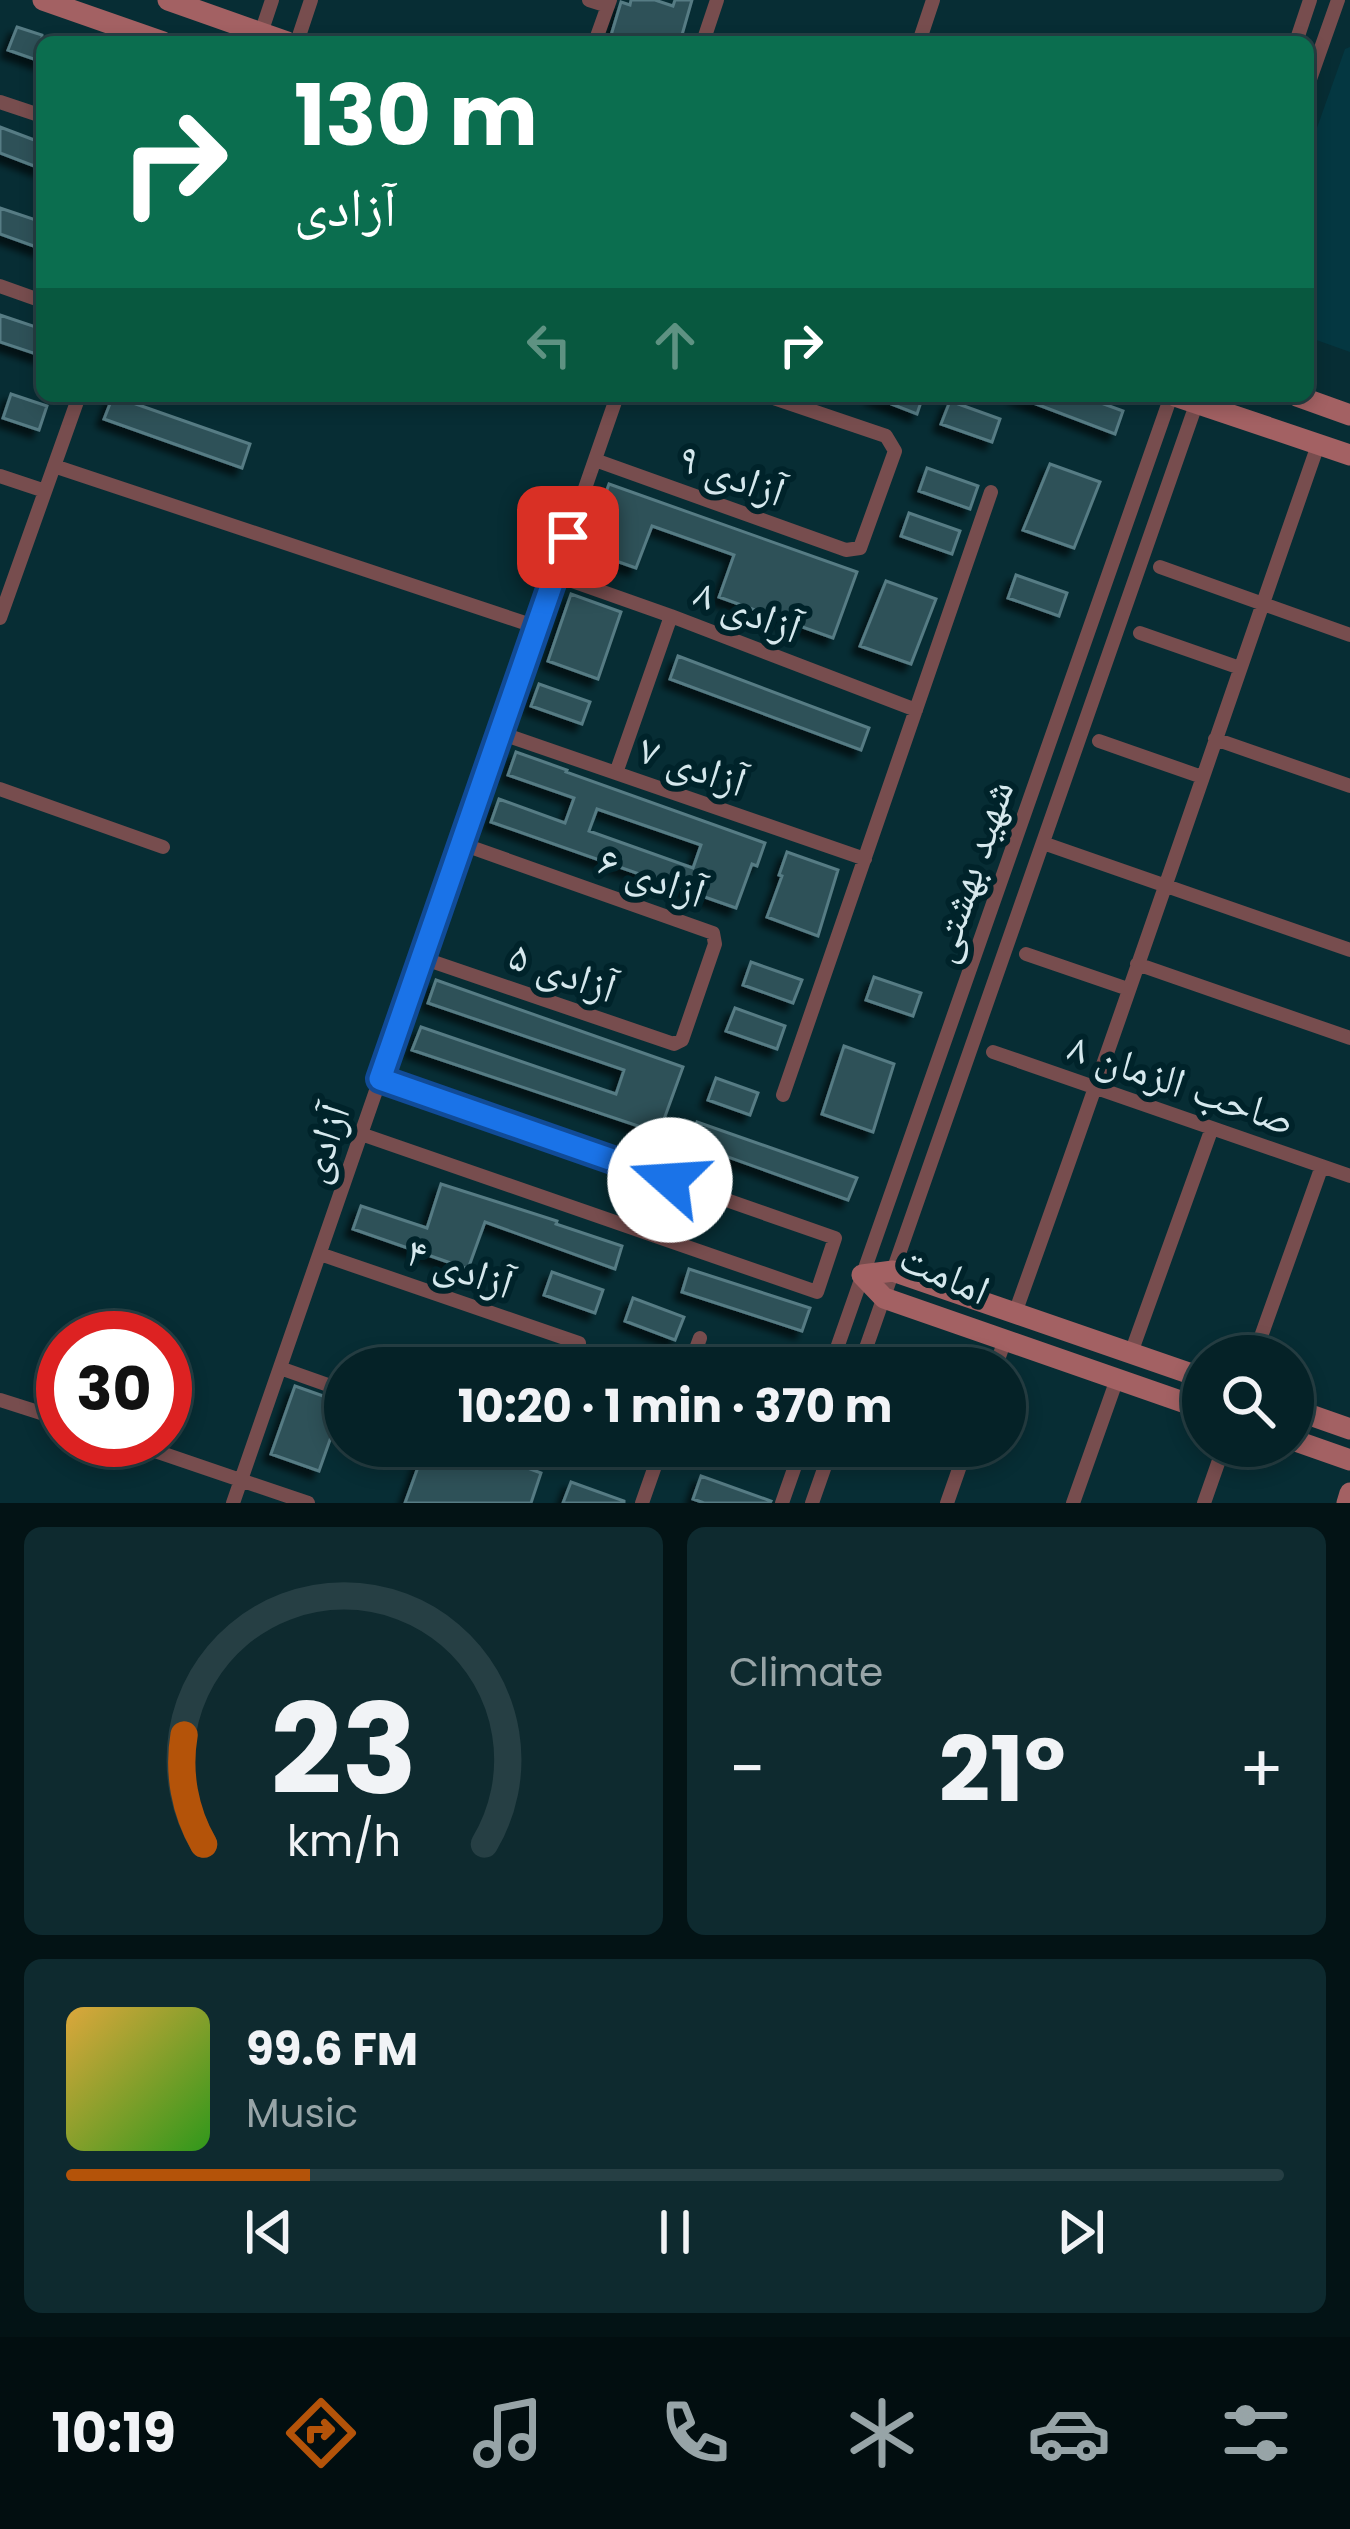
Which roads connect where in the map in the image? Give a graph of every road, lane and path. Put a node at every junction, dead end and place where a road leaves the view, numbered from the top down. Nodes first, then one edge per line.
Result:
1 (43, 0) edge
2 (167, 0) edge
3 (272, 0) edge
4 (311, 0) edge
5 (589, 0) edge
6 (717, 0) edge
7 (933, 0) edge
8 (1310, 0) edge
9 (609, 3) edge
10 (1338, 3) edge
11 (261, 33) junction
12 (146, 36) edge
13 (269, 36) edge
14 (299, 36) edge
15 (598, 36) edge
16 (707, 36) edge
17 (921, 36) edge
18 (1298, 36) edge
19 (1314, 69) edge
20 (0, 102) edge
21 (36, 114) edge
22 (0, 286) edge
23 (36, 299) edge
24 (77, 402) edge
25 (615, 402) edge
26 (786, 402) edge
27 (1184, 402) edge
28 (1184, 402) edge
29 (1196, 402) edge
30 (1314, 402) edge
31 (1350, 415) edge
32 (1318, 445) junction
33 (1350, 455) edge
34 (595, 460) junction
35 (54, 466) junction
36 (0, 476) edge
37 (45, 491) junction
38 (991, 492) dead end
39 (1160, 567) dead end
40 (555, 575) junction
41 (1262, 604) junction
42 (671, 616) junction
43 (0, 618) edge
44 (537, 627) junction
45 (1140, 633) dead end
46 (1350, 635) edge
47 (1240, 668) junction
48 (916, 710) junction
49 (500, 733) junction
50 (1215, 740) junction
51 (1099, 741) dead end
52 (616, 773) junction
53 (1202, 777) junction
54 (1350, 786) edge
55 (0, 789) edge
56 (1043, 843) junction
57 (461, 844) junction
58 (163, 847) dead end
59 (865, 859) junction
60 (1164, 885) junction
61 (1350, 950) edge
62 (1026, 954) dead end
63 (422, 958) junction
64 (1137, 964) junction
65 (1128, 989) junction
66 (1350, 1038) edge
67 (682, 1040) joint
68 (992, 1052) dead end
69 (380, 1079) junction
70 (1096, 1088) junction
71 (783, 1095) dead end
72 (1213, 1128) junction
73 (361, 1134) junction
74 (1322, 1166) junction
75 (1350, 1176) edge
76 (320, 1254) junction
77 (893, 1270) junction
78 (862, 1275) junction
79 (884, 1298) junction
80 (1016, 1313) junction
81 (1261, 1335) edge
82 (700, 1338) dead end
83 (1005, 1340) junction
84 (577, 1347) edge
85 (697, 1347) edge
86 (837, 1347) edge
87 (866, 1347) edge
88 (1002, 1347) edge
89 (1131, 1353) junction
90 (280, 1368) junction
91 (1182, 1371) edge
92 (1117, 1379) junction
93 (324, 1383) edge
94 (0, 1400) edge
95 (1182, 1402) edge
96 (36, 1411) edge
97 (1314, 1416) edge
98 (1350, 1429) edge
99 (1314, 1447) edge
100 (1350, 1460) edge
101 (192, 1463) edge
102 (655, 1467) edge
103 (795, 1467) edge
104 (825, 1467) edge
105 (960, 1467) edge
106 (1217, 1467) edge
107 (242, 1479) junction
108 (1350, 1493) edge
109 (233, 1503) edge
110 (308, 1503) edge
111 (642, 1503) edge
112 (782, 1503) edge
113 (812, 1503) edge
114 (947, 1503) edge
115 (1073, 1503) edge
116 (1204, 1503) edge
117 (1347, 1503) edge

1 - 12 street
2 - 11 street
3 - 11 street
4 - 14 street
5 - 9 street
6 - 16 street
7 - 17 street
8 - 18 street
9 - 15 street
10 - 19 street
11 - 13 street
20 - 21 street
22 - 23 street
24 - 35 street
25 - 34 street, آزادی
26 - 34 street, آزادی ۹
27 - 56 street, شهید بهشتی
28 - 78 street, شهید بهشتی
29 - 32 street
30 - 31 street
32 - 33 street
32 - 41 street
34 - 40 street, آزادی
35 - 37 street
35 - 44 street
36 - 37 street
37 - 43 street
38 - 48 street
39 - 41 street
40 - 42 street, آزادی ۸
40 - 44 street, آزادی
41 - 46 street
41 - 47 street
42 - 48 street, آزادی ۸
42 - 52 street
44 - 49 street, آزادی
45 - 47 street
47 - 50 street
48 - 59 street
49 - 52 street, آزادی ۷
49 - 57 street, آزادی
50 - 53 street
50 - 54 street
51 - 53 street
52 - 59 street, آزادی ۷
53 - 60 street
55 - 58 street
56 - 60 street
56 - 77 street, شهید بهشتی
57 - 63 street, آزادی
57 - 67 street, آزادی ۶
59 - 71 street
60 - 61 street
60 - 64 street
62 - 65 street
63 - 67 street, آزادی ۵
63 - 69 street, آزادی
64 - 65 street
64 - 66 street
65 - 70 street
68 - 70 street, صاحب الزمان ۸
69 - 73 street, آزادی
69 - 73 street
70 - 72 street, صاحب الزمان ۸
70 - 80 street
72 - 74 street, صاحب الزمان ۸
72 - 89 street
73 - 76 street, آزادی
74 - 75 street, صاحب الزمان ۸
74 - 81 street
76 - 84 street, آزادی ۴
76 - 90 street, آزادی
77 - 78 street, امامت
77 - 79 street, شهید بهشتی
77 - 80 street, امامت
78 - 79 street, امامت
78 - 86 street, شهید بهشتی
79 - 83 street, امامت
79 - 87 street, شهید بهشتی
80 - 89 street, امامت
82 - 85 street
83 - 88 street
83 - 92 street, امامت
89 - 91 street, امامت
90 - 93 street
90 - 107 street, آزادی
92 - 95 street, امامت
92 - 115 street
94 - 96 street
97 - 98 street
99 - 100 street
101 - 107 street
102 - 111 street
103 - 112 street
104 - 113 street
105 - 114 street
106 - 116 street
107 - 109 street, آزادی
107 - 110 street
108 - 117 street

